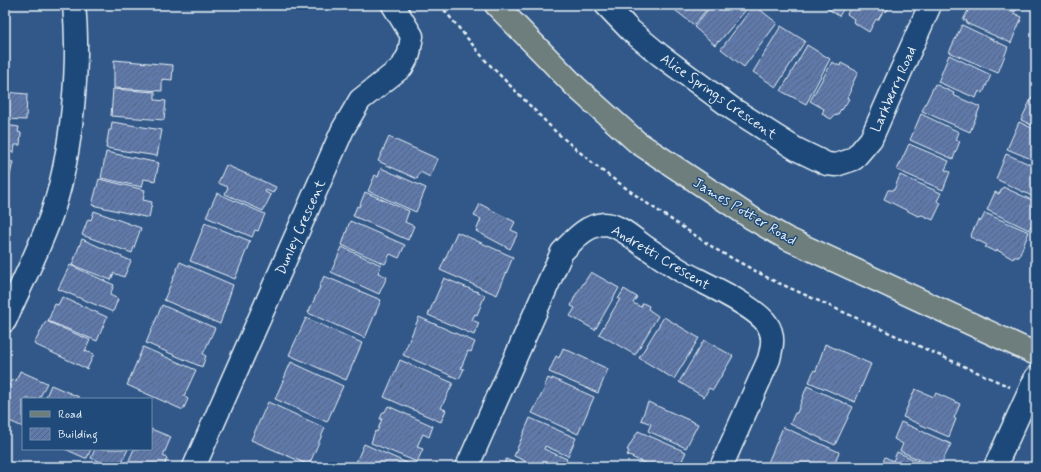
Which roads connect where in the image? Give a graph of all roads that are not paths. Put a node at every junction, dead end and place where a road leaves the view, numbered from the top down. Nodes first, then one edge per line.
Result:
1 (74, 5) edge
2 (393, 5) edge
3 (496, 5) edge
4 (606, 5) edge
5 (930, 5) edge
6 (845, 163) joint
7 (5, 321) edge
8 (1036, 354) edge
9 (1036, 377) edge
10 (194, 467) edge
11 (467, 467) edge
12 (721, 467) edge
13 (995, 467) edge

1 - 7 street
2 - 10 street, Dunley Crescent
3 - 8 main road, James Potter Road
4 - 6 street, Alice Springs Crescent
5 - 6 street, Larkberry Road
9 - 13 street
11 - 12 street, Andretti Crescent

